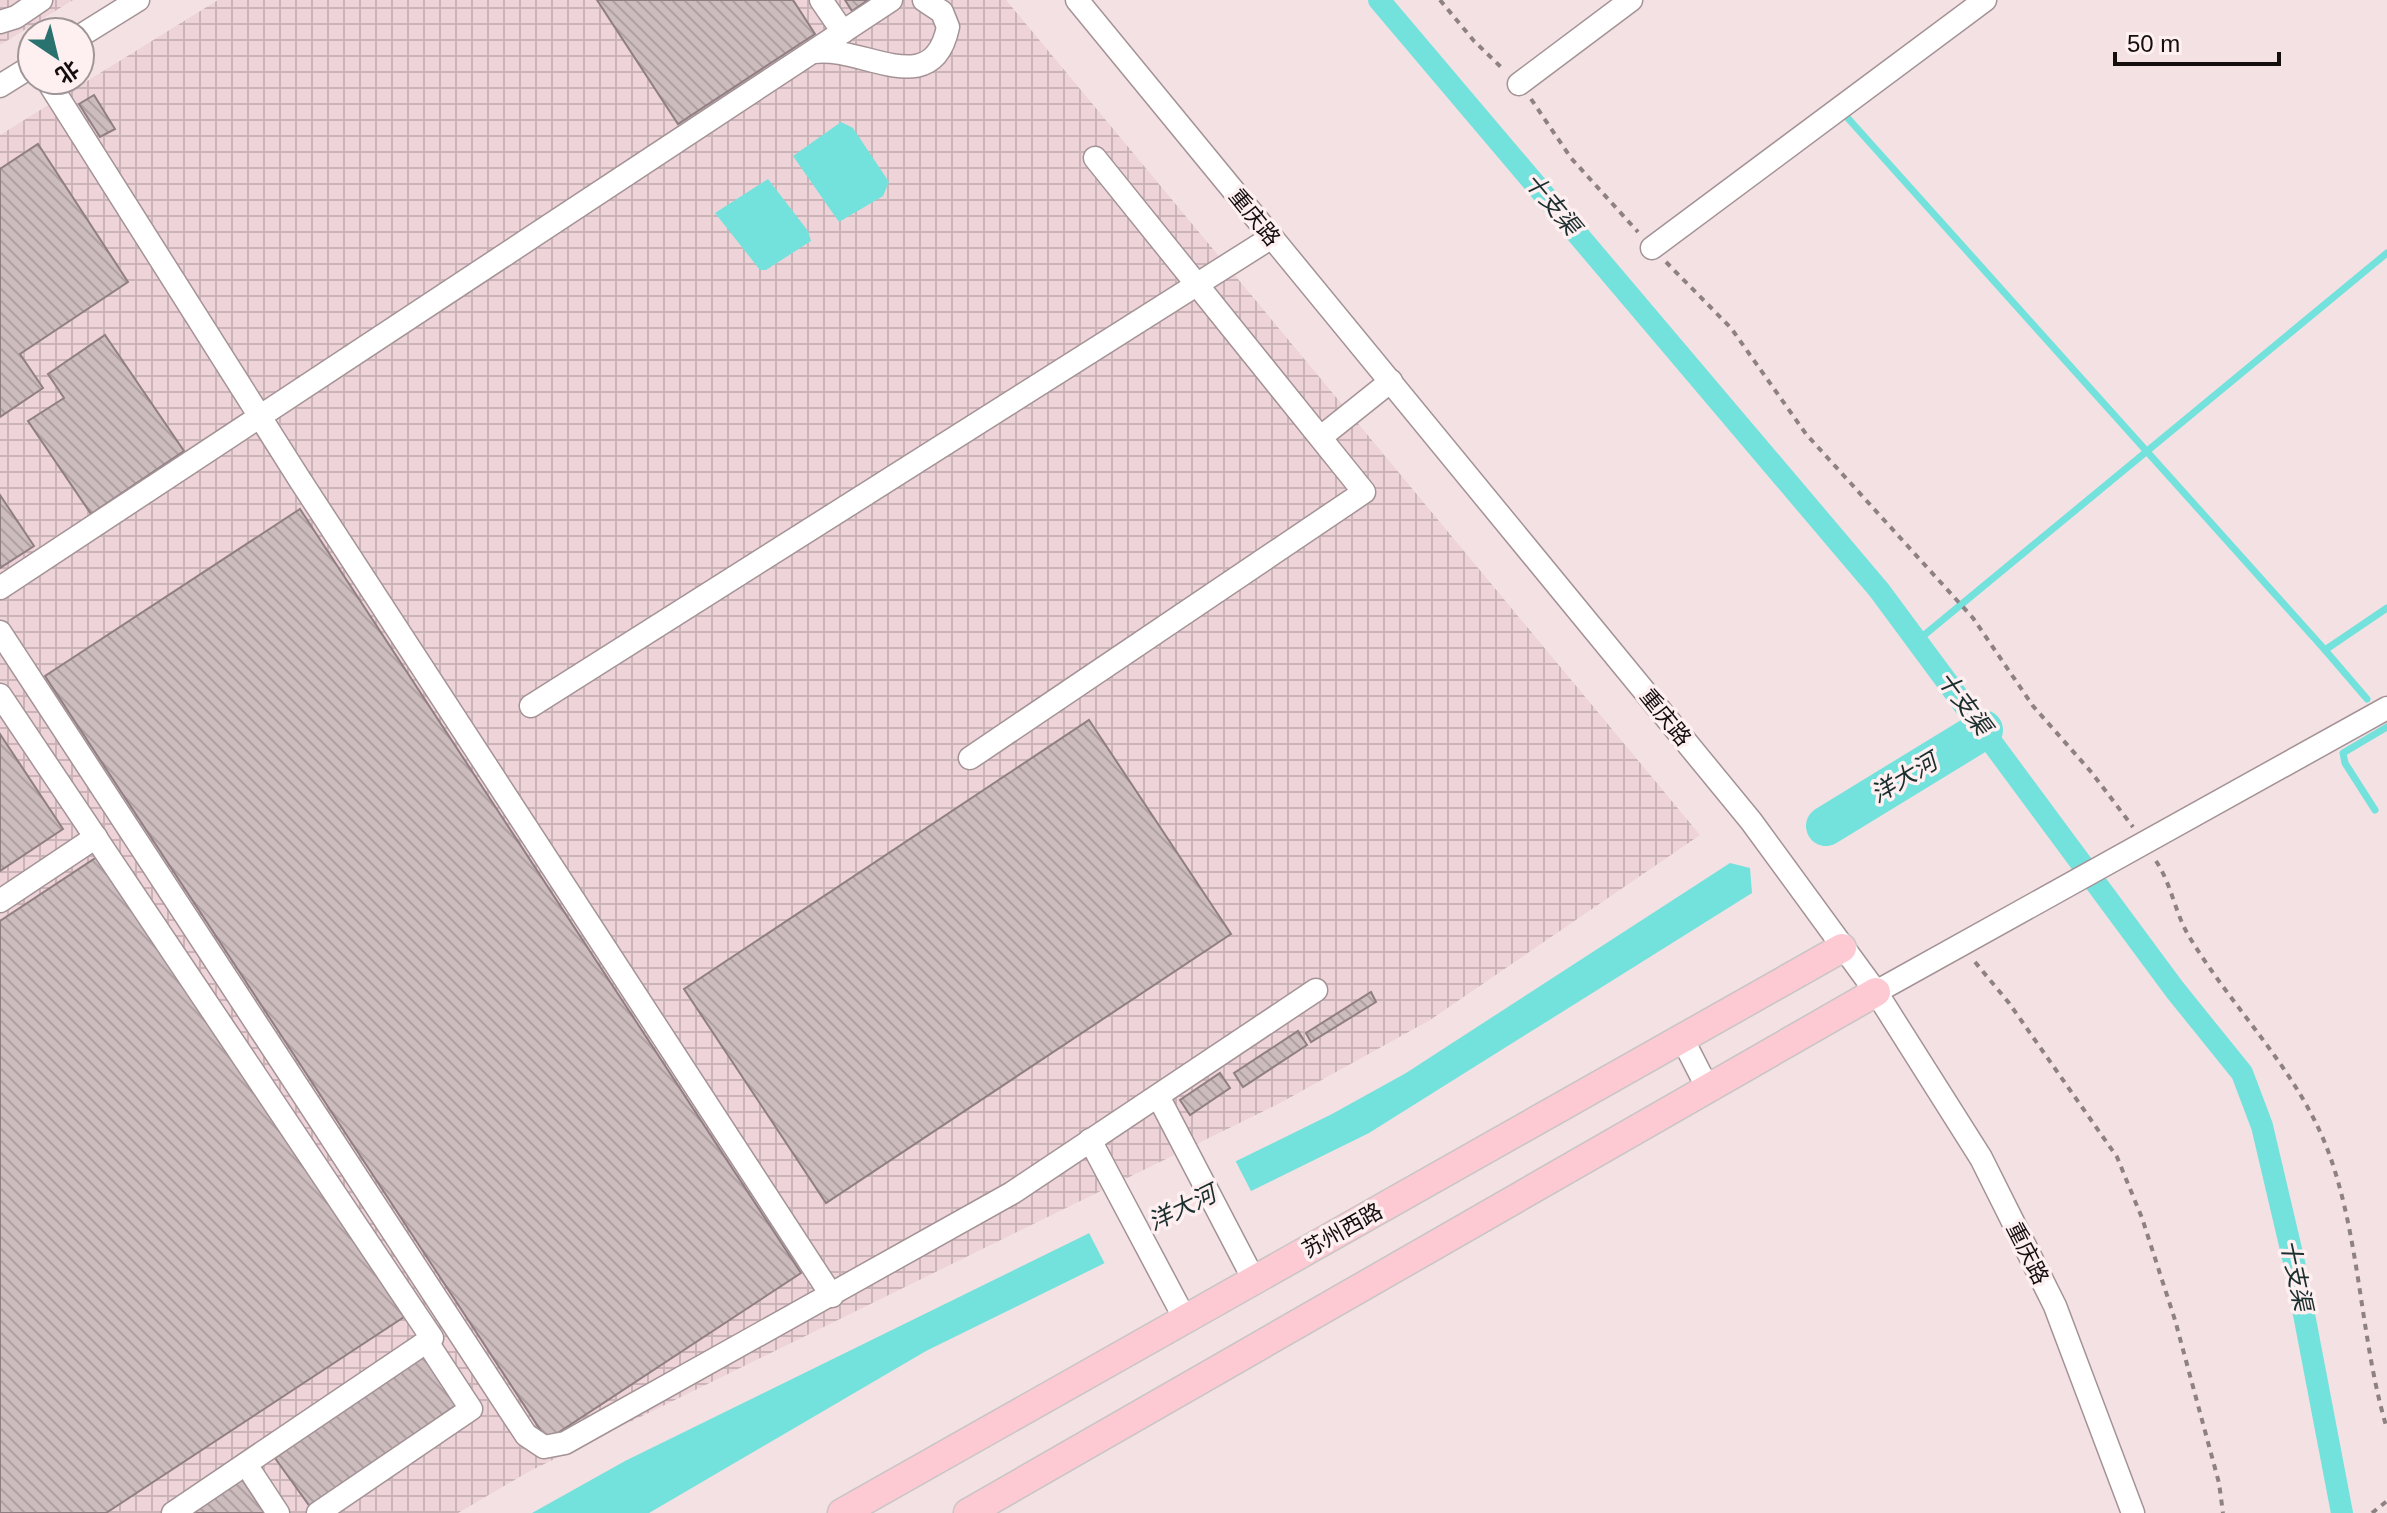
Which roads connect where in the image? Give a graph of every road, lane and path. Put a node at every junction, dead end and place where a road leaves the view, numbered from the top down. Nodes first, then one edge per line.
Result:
1 (41, 0) edge
2 (138, 0) edge
3 (821, 0) edge
4 (891, 0) edge
5 (924, 0) edge
6 (1077, 0) edge
7 (1440, 0) edge
8 (1631, 0) edge
9 (1985, 0) edge
10 (0, 22) edge
11 (96, 26) edge
12 (843, 32) junction
13 (812, 52) junction
14 (1519, 84) junction
15 (57, 96) edge
16 (1095, 158) dead end
17 (1272, 237) junction
18 (1652, 248) junction
19 (1197, 284) junction
20 (1391, 381) junction
21 (260, 416) junction
22 (1321, 437) junction
23 (0, 588) edge
24 (0, 632) edge
25 (0, 695) edge
26 (531, 706) dead end
27 (2387, 708) edge
28 (970, 758) dead end
29 (96, 837) junction
30 (2138, 846) junction
31 (0, 901) edge
32 (1960, 945) junction
33 (1842, 948) junction
34 (1316, 990) dead end
35 (1876, 992) junction
36 (1682, 1038) junction
37 (1708, 1089) junction
38 (1158, 1096) junction
39 (1095, 1149) junction
40 (1250, 1274) junction
41 (832, 1296) junction
42 (1180, 1311) junction
43 (427, 1342) junction
44 (2387, 1429) edge
45 (253, 1475) dead end
46 (2387, 1501) edge
47 (2375, 1511) edge
48 (173, 1513) edge
49 (278, 1513) edge
50 (318, 1513) edge
51 (842, 1513) edge
52 (968, 1513) edge
53 (2133, 1513) edge
54 (2223, 1513) edge

1 - 10 street
2 - 11 street
3 - 12 street
4 - 12 street
5 - 13 street
6 - 17 street, 重庆路
7 - 14 path
8 - 14 street
9 - 18 street
12 - 13 street
13 - 21 street
14 - 18 path
15 - 21 street
16 - 19 street
17 - 19 street
17 - 20 street, 重庆路
18 - 30 path
19 - 22 street
19 - 26 street
20 - 22 street
20 - 33 street, 重庆路
21 - 23 street
21 - 41 street
22 - 28 street
24 - 41 street
25 - 29 street
27 - 30 street
29 - 31 street
29 - 43 street
30 - 32 street
30 - 44 path
32 - 35 street
32 - 54 path
33 - 35 street, 重庆路
33 - 36 main road, 苏州西路
34 - 38 street
35 - 37 main road
35 - 53 street, 重庆路
36 - 37 street
36 - 40 main road, 苏州西路
37 - 52 main road
38 - 39 street
38 - 40 street
39 - 41 street
39 - 42 street
40 - 42 main road, 苏州西路
42 - 51 main road, 苏州西路
43 - 48 street
43 - 50 street
45 - 49 street
46 - 47 path

